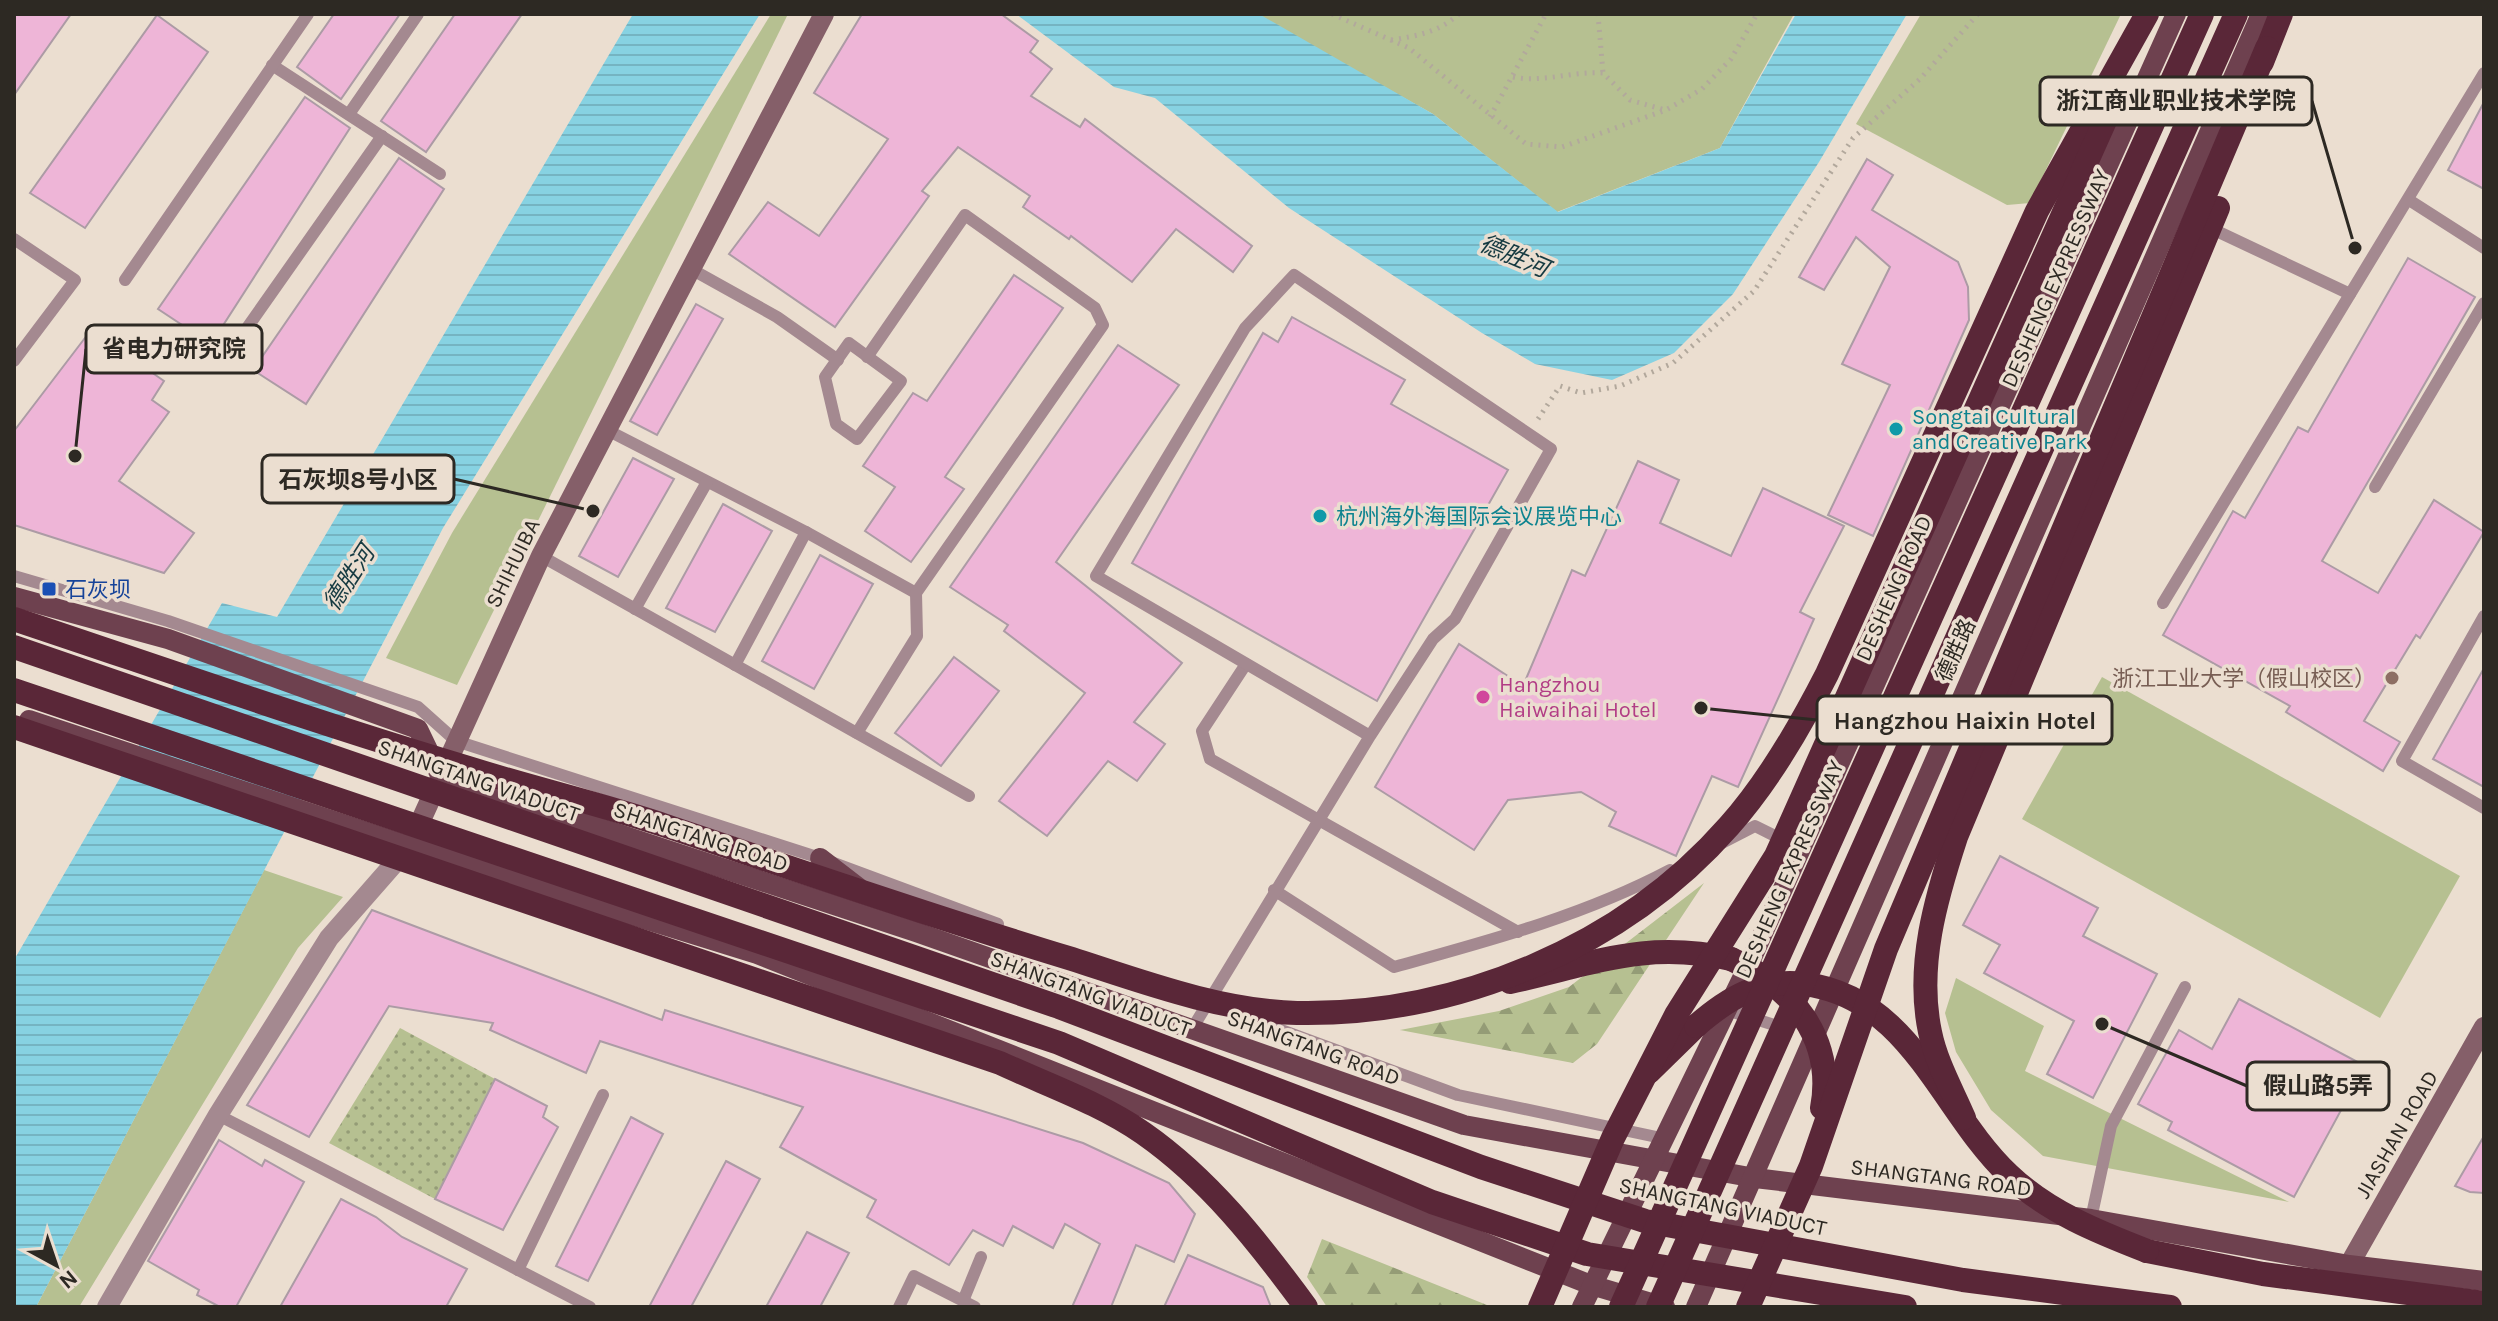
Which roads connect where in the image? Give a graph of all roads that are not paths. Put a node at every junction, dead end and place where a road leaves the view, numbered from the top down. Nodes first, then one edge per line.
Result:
1 (308, 14) edge
2 (418, 14) edge
3 (824, 14) edge
4 (2147, 14) edge
5 (2154, 14) edge
6 (2176, 14) edge
7 (2202, 14) edge
8 (2236, 14) edge
9 (2261, 14) edge
10 (2281, 14) edge
11 (2267, 48) junction
12 (272, 65) junction
13 (2484, 73) edge
14 (349, 114) junction
15 (382, 136) junction
16 (440, 174) dead end
17 (2409, 200) junction
18 (2174, 211) junction
19 (14, 239) edge
20 (2484, 248) edge
21 (691, 269) junction
22 (125, 280) dead end
23 (2350, 294) junction
24 (2484, 303) edge
25 (235, 345) dead end
26 (867, 357) junction
27 (838, 360) junction
28 (14, 361) edge
29 (607, 430) junction
30 (707, 482) junction
31 (2375, 487) dead end
32 (806, 532) junction
33 (541, 556) junction
34 (14, 576) edge
35 (916, 593) junction
36 (14, 597) edge
37 (2163, 603) dead end
38 (635, 609) junction
39 (2484, 616) edge
40 (14, 619) edge
41 (168, 630) junction
42 (14, 647) edge
43 (1246, 664) junction
44 (735, 665) junction
45 (14, 690) edge
46 (14, 716) edge
47 (14, 727) edge
48 (857, 733) junction
49 (1370, 736) junction
50 (456, 741) junction
51 (440, 775) junction
52 (969, 796) dead end
53 (2484, 808) edge
54 (1319, 817) junction
55 (409, 846) junction
56 (1802, 849) junction
57 (820, 858) junction
58 (1274, 890) junction
59 (916, 932) junction
60 (1518, 932) junction
61 (1751, 960) junction
62 (1839, 975) junction
63 (2185, 987) dead end
64 (1470, 990) junction
65 (1207, 1003) junction
66 (2484, 1027) edge
67 (1192, 1029) junction
68 (1646, 1075) junction
69 (603, 1095) dead end
70 (218, 1115) junction
71 (1964, 1118) junction
72 (1666, 1139) junction
73 (1655, 1160) junction
74 (1811, 1166) junction
75 (1755, 1178) junction
76 (2091, 1219) junction
77 (981, 1257) dead end
78 (1561, 1258) junction
79 (2349, 1265) junction
80 (518, 1270) junction
81 (2484, 1281) edge
82 (1591, 1285) junction
83 (2484, 1303) edge
84 (969, 1304) edge
85 (107, 1307) edge
86 (590, 1307) edge
87 (899, 1307) edge
88 (1306, 1307) edge
89 (1540, 1307) edge
90 (1560, 1307) edge
91 (1582, 1307) edge
92 (1621, 1307) edge
93 (1658, 1307) edge
94 (1665, 1307) edge
95 (1696, 1307) edge
96 (1748, 1307) edge
97 (1905, 1307) edge
98 (2170, 1307) edge

1 - 12 lane
2 - 14 lane
3 - 21 street, SHIHUIBA
4 - 64 highway, bridge
5 - 68 highway, bridge
6 - 56 main road, DESHENG ROAD
7 - 92 highway, DESHENG EXPRESSWAY, bridge
8 - 93 highway, bridge
9 - 18 main road, 德胜路
10 - 11 highway, bridge
11 - 71 highway, bridge
11 - 74 highway, bridge
12 - 14 lane
12 - 22 lane
13 - 17 lane
14 - 15 lane
15 - 16 lane
15 - 25 lane
17 - 20 lane
17 - 23 lane
18 - 23 lane
18 - 62 main road, 德胜路
19 - 28 lane
21 - 27 lane
21 - 29 street, SHIHUIBA
23 - 37 lane
24 - 31 lane
26 - 27 lane
26 - 27 lane
26 - 35 lane
29 - 30 lane
29 - 33 street, SHIHUIBA
30 - 32 lane
30 - 38 lane
32 - 35 lane
32 - 44 lane
33 - 38 lane
33 - 50 street, SHIHUIBA
34 - 41 lane
35 - 48 lane
36 - 41 main road
38 - 44 lane
39 - 53 lane
40 - 64 highway, bridge
41 - 50 lane
41 - 51 main road
42 - 98 highway, SHANGTANG VIADUCT, bridge
43 - 49 lane
43 - 49 lane
43 - 54 lane
44 - 48 lane
45 - 97 highway, bridge
46 - 55 main road
47 - 88 highway, bridge
48 - 52 lane
49 - 54 lane
50 - 51 street, SHIHUIBA
50 - 57 lane
51 - 55 street, SHIHUIBA
51 - 59 main road, SHANGTANG ROAD
54 - 58 lane
54 - 60 lane
55 - 70 street, SHIHUIBA
55 - 82 main road
56 - 60 lane
56 - 61 main road, DESHENG ROAD
57 - 59 main road
57 - 65 lane
58 - 60 lane
58 - 65 lane
59 - 67 main road, SHANGTANG ROAD
61 - 62 lane
61 - 72 main road, DESHENG ROAD
62 - 75 main road, 德胜路
63 - 76 lane
64 - 74 highway, bridge
65 - 67 lane
65 - 72 lane
66 - 79 street, JIASHAN ROAD
67 - 73 main road, SHANGTANG ROAD
68 - 71 highway, bridge
68 - 78 highway, bridge
69 - 80 lane
70 - 80 lane
70 - 85 street, SHIHUIBA
71 - 83 highway, bridge
72 - 73 main road, DESHENG ROAD
73 - 75 main road, SHANGTANG ROAD
73 - 82 main road, DESHENG ROAD
74 - 96 highway, bridge
75 - 76 main road, SHANGTANG ROAD
75 - 95 main road, 德胜路
76 - 79 main road, SHANGTANG ROAD
77 - 84 lane
78 - 89 highway, bridge
78 - 90 highway
79 - 81 main road, SHANGTANG ROAD
80 - 86 lane
82 - 91 main road, DESHENG ROAD
82 - 94 main road
84 - 87 lane

